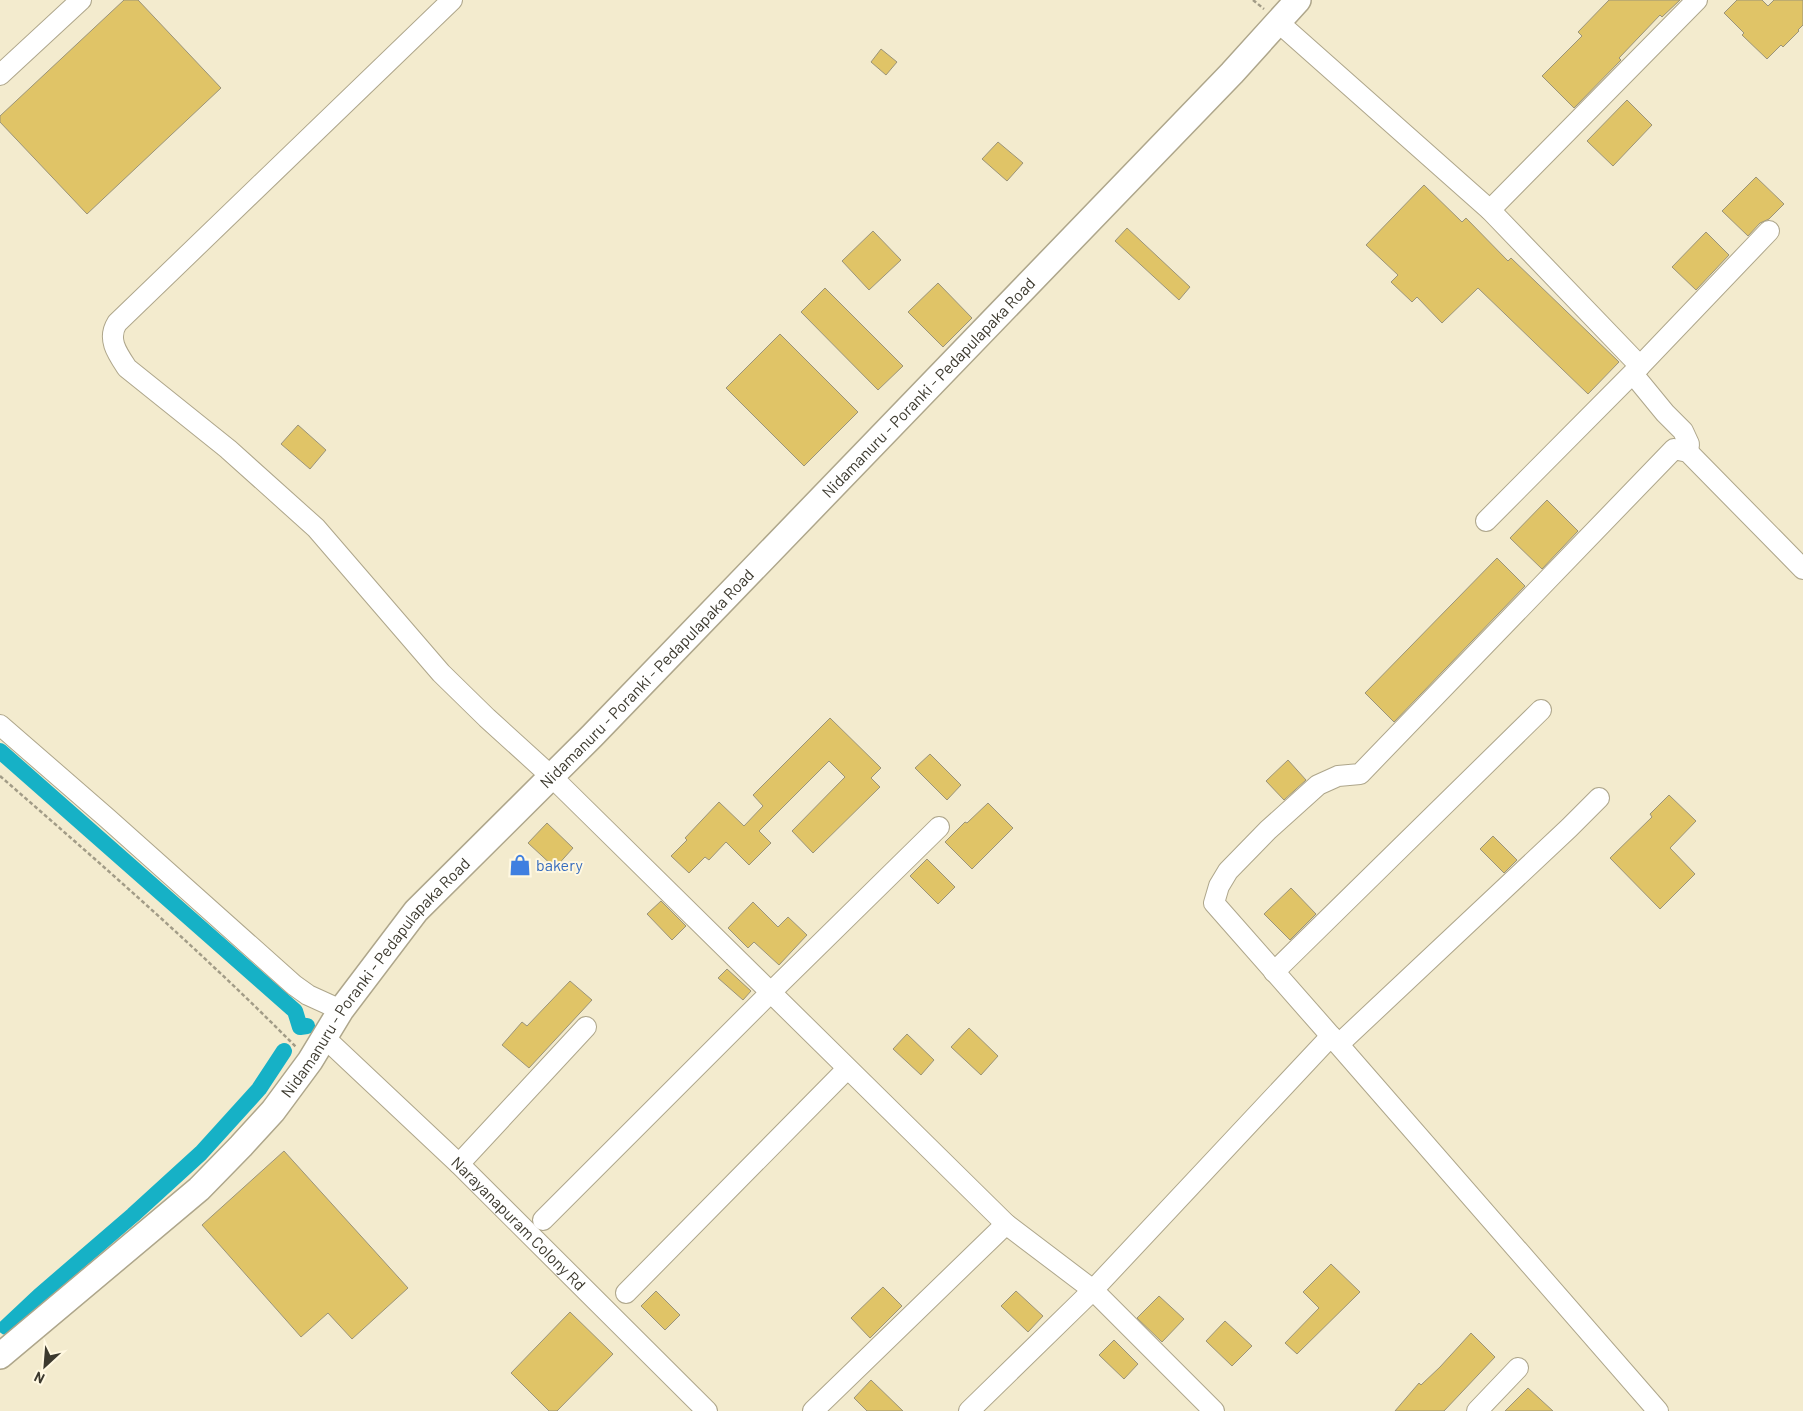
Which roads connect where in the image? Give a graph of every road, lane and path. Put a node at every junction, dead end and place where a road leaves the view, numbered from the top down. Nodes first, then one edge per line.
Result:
1 (81, 0) edge
2 (452, 0) edge
3 (1298, 0) edge
4 (1697, 0) edge
5 (1278, 22) junction
6 (0, 75) edge
7 (1490, 210) junction
8 (1769, 231) dead end
9 (1636, 370) junction
10 (1688, 452) junction
11 (1486, 520) dead end
12 (1803, 569) edge
13 (1540, 710) dead end
14 (0, 725) edge
15 (0, 776) edge
16 (552, 777) junction
17 (1599, 798) dead end
18 (939, 827) dead end
19 (1274, 972) junction
20 (770, 993) junction
21 (341, 1010) junction
22 (586, 1027) dead end
23 (325, 1038) junction
24 (1335, 1040) junction
25 (310, 1061) junction
26 (847, 1069) junction
27 (459, 1164) junction
28 (543, 1220) dead end
29 (1006, 1224) junction
30 (1093, 1290) junction
31 (626, 1293) dead end
32 (0, 1356) edge
33 (1518, 1368) dead end
34 (707, 1411) edge
35 (813, 1411) edge
36 (969, 1411) edge
37 (1214, 1411) edge
38 (1477, 1411) edge
39 (1658, 1411) edge

1 - 6 street
2 - 16 street
3 - 5 main road, Nidamanuru - Poranki - Pedapulapaka Road
4 - 7 street
5 - 7 street
5 - 16 main road, Nidamanuru - Poranki - Pedapulapaka Road
7 - 9 street
8 - 9 street
9 - 10 street
9 - 11 street
10 - 12 street
10 - 19 street
13 - 19 street
14 - 21 street
15 - 25 path
16 - 20 street
16 - 21 main road, Nidamanuru - Poranki - Pedapulapaka Road
17 - 24 street
18 - 20 street
19 - 24 street
20 - 26 street
20 - 28 street
21 - 23 main road, Nidamanuru - Poranki - Pedapulapaka Road
22 - 27 street
23 - 25 main road, Nidamanuru - Poranki - Pedapulapaka Road
23 - 27 street, Narayanapuram Colony Rd
24 - 30 street
24 - 39 street
25 - 32 main road, Nidamanuru - Poranki - Pedapulapaka Road
26 - 29 street
26 - 31 street
27 - 34 street, Narayanapuram Colony Rd
29 - 30 street
29 - 35 street
30 - 36 street
30 - 37 street
33 - 38 street

